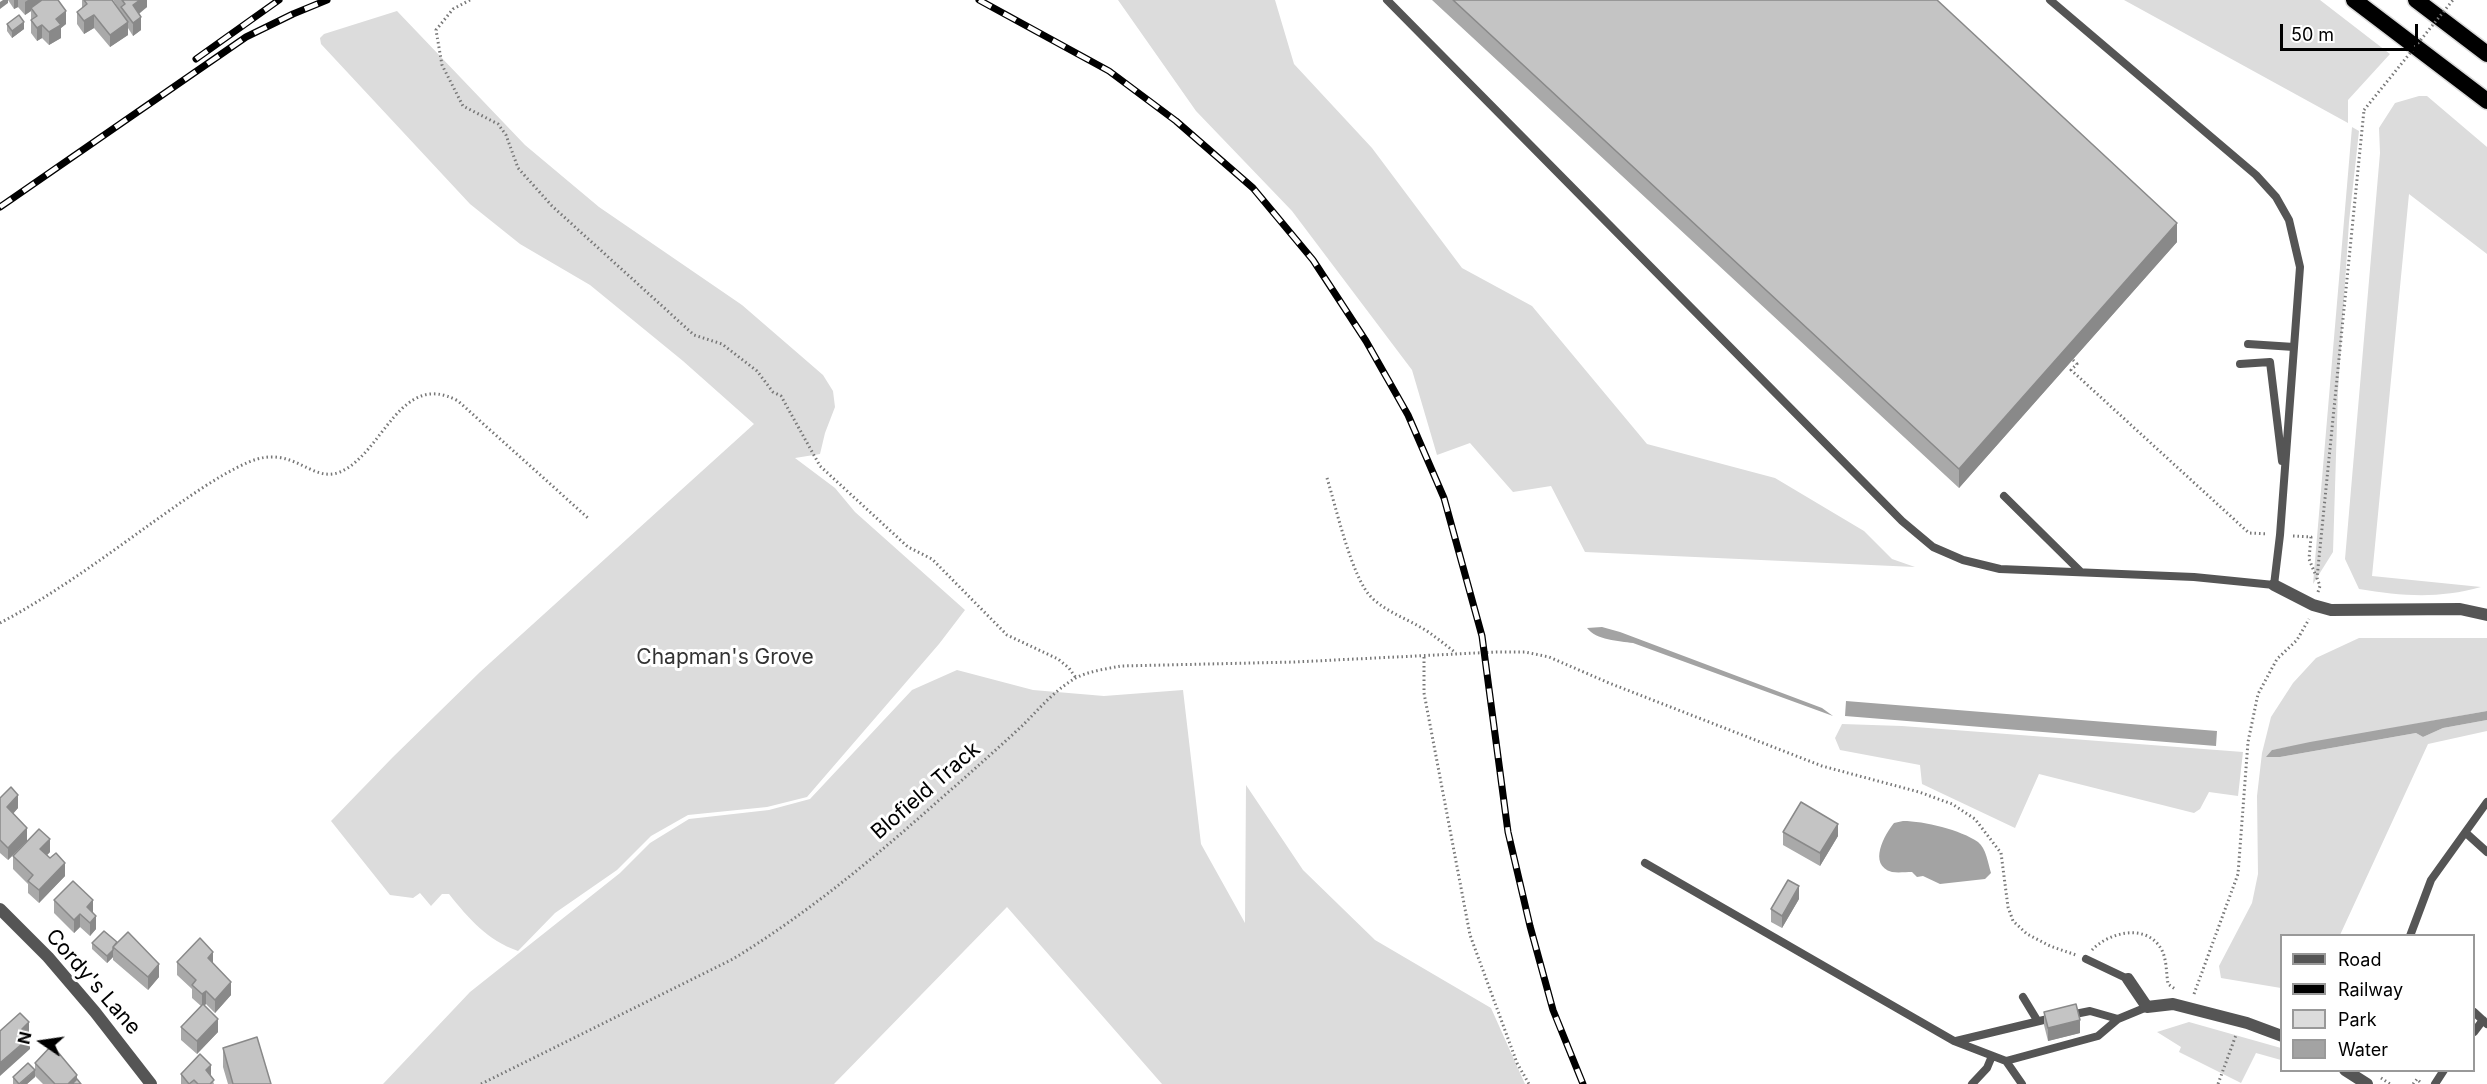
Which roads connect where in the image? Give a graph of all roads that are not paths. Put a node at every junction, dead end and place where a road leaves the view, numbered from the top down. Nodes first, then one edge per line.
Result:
1 (1387, 0) edge
2 (2050, 0) edge
3 (2354, 0) edge
4 (2416, 0) edge
5 (2487, 54) edge
6 (2487, 101) edge
7 (2248, 344) dead end
8 (2294, 347) junction
9 (2240, 364) dead end
10 (2284, 481) junction
11 (2004, 496) dead end
12 (2081, 572) junction
13 (2274, 585) junction
14 (2487, 615) edge
15 (2487, 802) edge
16 (2466, 833) junction
17 (2487, 852) edge
18 (1645, 863) dead end
19 (0, 909) edge
20 (2411, 934) edge
21 (2086, 959) road end
22 (2128, 979) joint
23 (2023, 997) dead end
24 (2147, 1007) junction
25 (2118, 1019) junction
26 (2037, 1020) junction
27 (2280, 1035) edge
28 (1954, 1041) junction
29 (1992, 1056) junction
30 (2006, 1061) junction
31 (2347, 1072) edge
32 (151, 1084) edge
33 (1972, 1084) edge
34 (2022, 1084) edge
35 (2367, 1084) edge

1 - 12 lane
2 - 8 lane
3 - 6 highway
4 - 5 highway
7 - 8 lane
8 - 10 lane
9 - 10 lane
10 - 13 lane
11 - 12 lane
12 - 13 lane
13 - 14 street
15 - 16 lane
16 - 17 lane
16 - 20 lane
18 - 28 lane
19 - 32 street, Cordy's Lane
21 - 22 lane
22 - 24 street
23 - 26 lane
24 - 25 lane
24 - 27 street
25 - 26 lane
25 - 30 lane
26 - 28 lane
28 - 29 lane
29 - 30 lane
29 - 33 lane
30 - 34 lane
31 - 35 street

